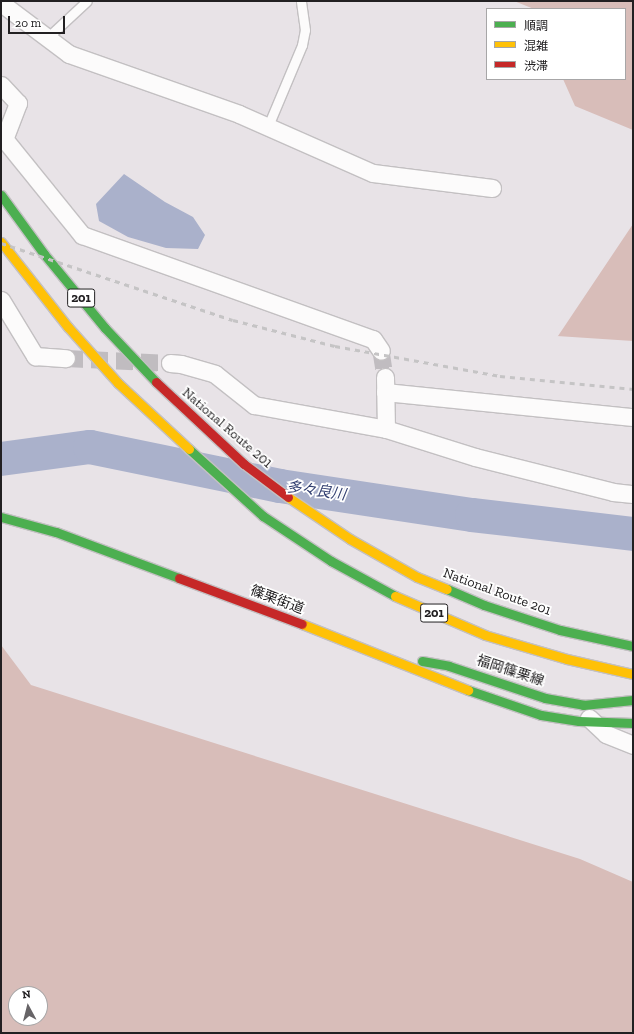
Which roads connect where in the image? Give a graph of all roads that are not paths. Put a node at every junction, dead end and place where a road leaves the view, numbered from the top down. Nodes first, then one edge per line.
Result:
1 (87, 1) edge
2 (300, 1) edge
3 (1, 3) edge
4 (46, 38) junction
5 (1, 85) edge
6 (268, 126) junction
7 (3, 137) edge
8 (492, 188) dead end
9 (1, 195) edge
10 (1, 242) edge
11 (1, 300) edge
12 (381, 351) tunnel mouth
13 (66, 358) tunnel mouth
14 (170, 363) tunnel mouth
15 (633, 417) edge
16 (386, 429) junction
17 (633, 494) edge
18 (1, 518) edge
19 (633, 646) edge
20 (379, 653) junction
21 (633, 674) edge
22 (633, 700) edge
23 (583, 705) junction
24 (591, 722) junction
25 (633, 723) edge
26 (633, 745) edge

1 - 4 lane
2 - 6 lane
3 - 4 street
4 - 6 street
5 - 7 street
6 - 8 street
7 - 12 street
9 - 19 main road, National Route 201 / 201
10 - 21 main road, 201
11 - 13 street
14 - 16 street
15 - 16 street
16 - 17 street
18 - 20 main road, 篠栗街道
20 - 23 main road, 福岡篠栗線
20 - 24 main road, 篠栗街道
22 - 23 main road, 福岡篠栗線
23 - 24 street
24 - 25 main road
24 - 26 street

